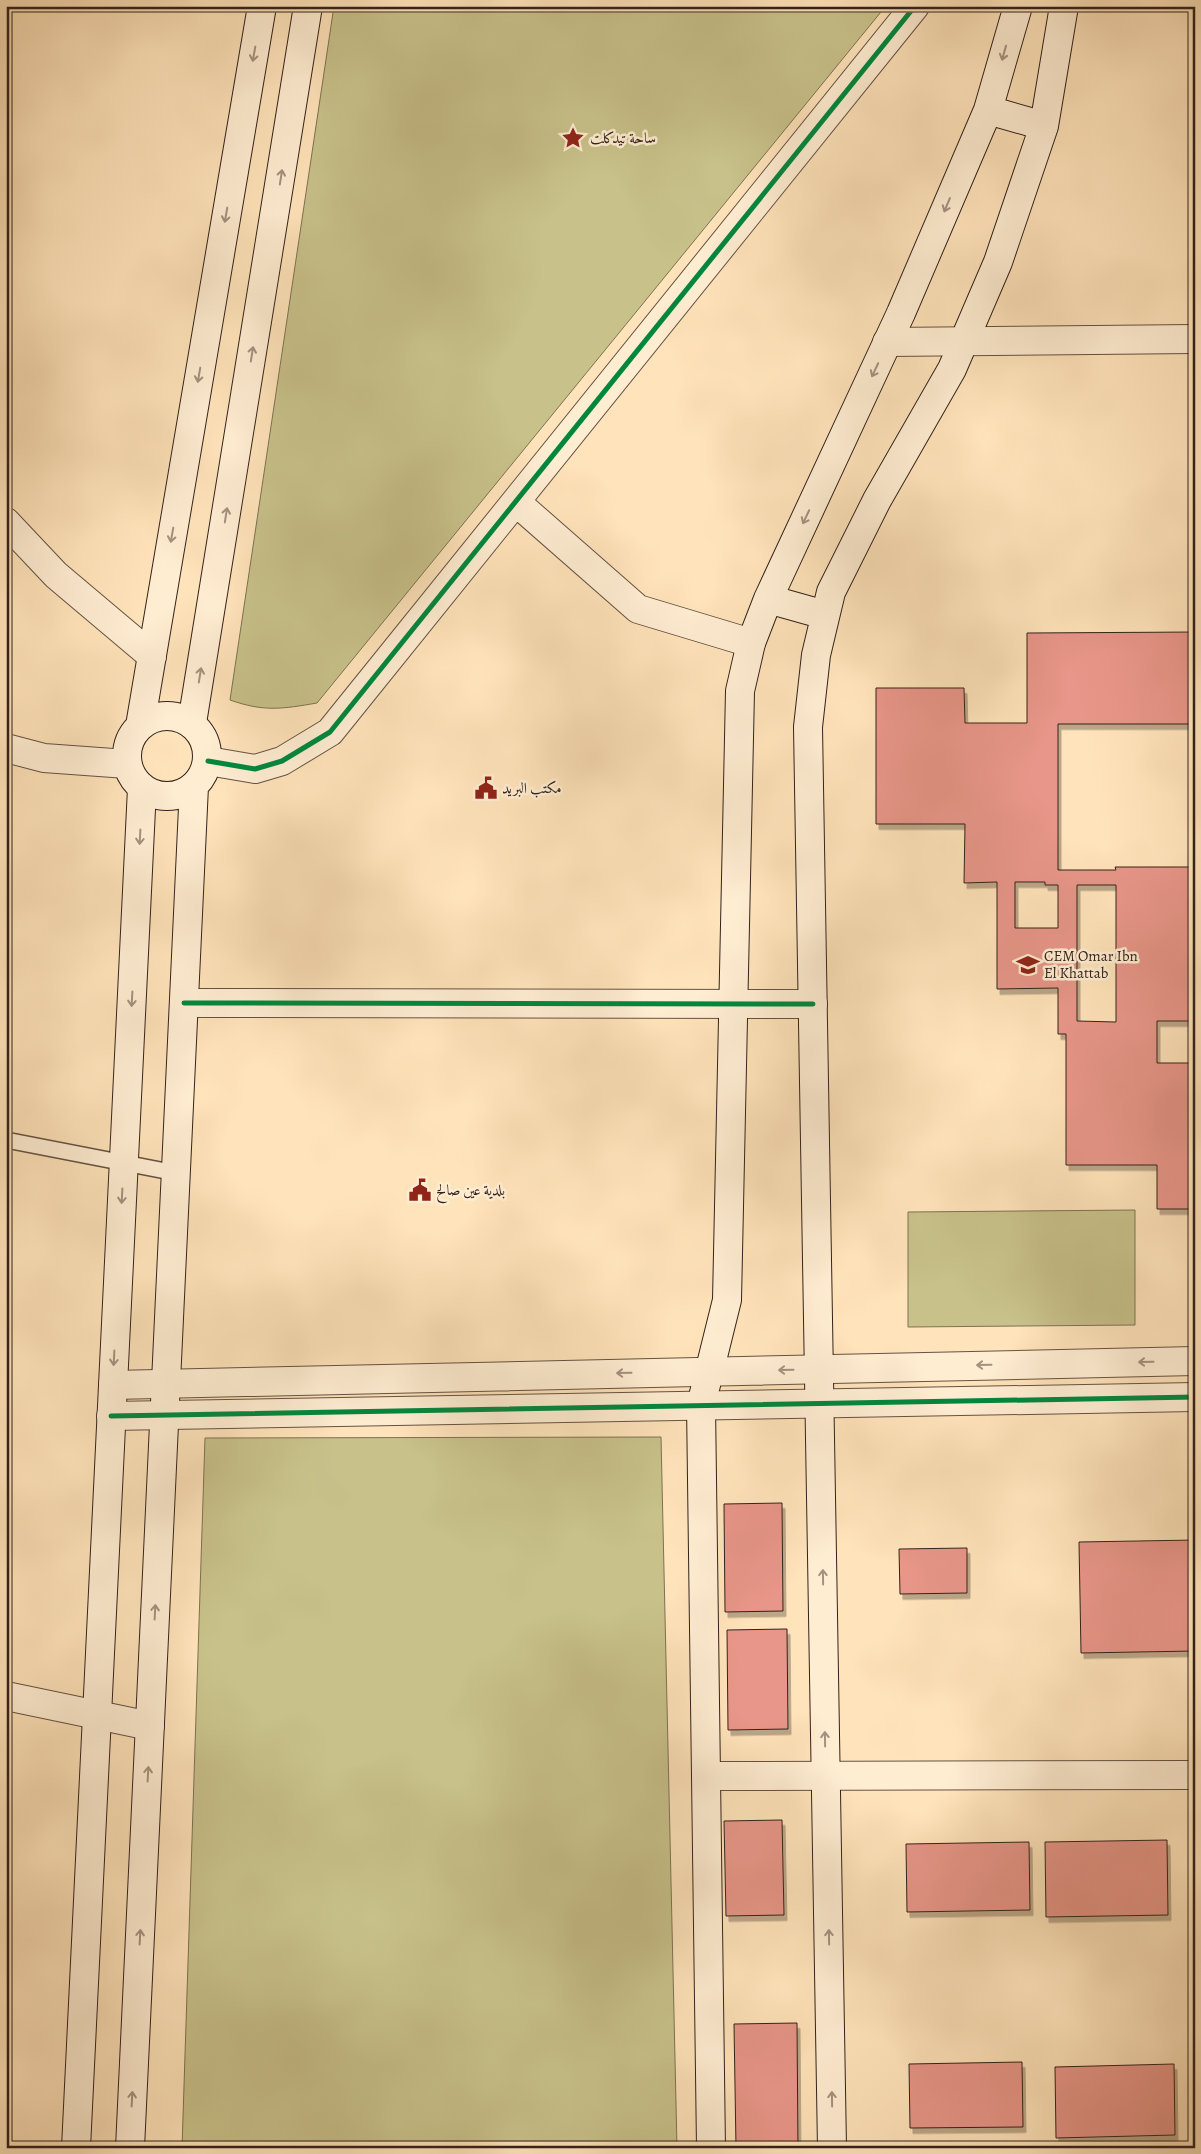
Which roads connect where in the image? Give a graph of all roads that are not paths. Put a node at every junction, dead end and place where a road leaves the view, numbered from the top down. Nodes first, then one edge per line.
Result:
1 (262, 6) edge
2 (308, 6) edge
3 (915, 6) edge
4 (1018, 6) edge
5 (1064, 6) edge
6 (988, 110) junction
7 (1044, 126) junction
8 (1195, 339) edge
9 (964, 341) junction
10 (888, 342) junction
11 (516, 502) junction
12 (6, 522) edge
13 (768, 599) junction
14 (825, 615) junction
15 (751, 643) junction
16 (152, 656) junction
17 (192, 723) junction
18 (140, 726) junction
19 (6, 748) edge
20 (208, 761) junction
21 (128, 764) junction
22 (194, 786) junction
23 (142, 788) junction
24 (184, 1003) junction
25 (733, 1004) junction
26 (813, 1004) junction
27 (6, 1140) edge
28 (124, 1163) junction
29 (176, 1173) junction
30 (1195, 1361) edge
31 (819, 1369) junction
32 (710, 1372) junction
33 (166, 1384) junction
34 (113, 1385) junction
35 (1195, 1397) edge
36 (820, 1403) junction
37 (701, 1405) junction
38 (164, 1414) junction
39 (111, 1416) junction
40 (6, 1696) edge
41 (97, 1714) junction
42 (150, 1726) junction
43 (826, 1775) junction
44 (1195, 1775) edge
45 (706, 1776) junction
46 (76, 2148) edge
47 (130, 2148) edge
48 (711, 2148) edge
49 (832, 2148) edge

1 -> 16 main road
17 -> 2 main road
3 - 11 main road
4 -> 6 main road
5 - 7 main road
6 - 7 main road
6 -> 10 main road
7 - 9 main road
8 - 9 main road
9 - 10 main road
9 - 14 main road
10 -> 13 main road
11 - 15 main road
11 - 20 main road
12 - 16 main road
13 - 14 main road
13 - 15 main road
14 - 26 main road
15 - 25 main road
16 - 18 main road
17 - 18 main road
17 - 20 main road
18 - 21 main road
19 - 21 main road
20 - 22 main road
21 - 23 main road
22 - 23 main road
22 - 24 main road
23 -> 28 main road
24 - 25 main road
24 - 29 main road
25 - 26 main road
25 - 32 main road
26 - 31 main road
27 - 28 lane
28 - 29 lane
28 -> 34 main road
29 - 33 main road
30 -> 31 main road
31 -> 32 main road
31 - 36 main road
32 -> 33 main road
32 - 37 main road
33 - 34 main road
33 - 38 main road
34 - 39 main road
35 - 36 main road
36 - 37 main road
43 -> 36 main road
37 - 38 main road
37 - 45 main road
38 - 39 main road
42 -> 38 main road
39 - 41 main road
40 - 41 main road
41 - 42 main road
41 - 46 main road
47 -> 42 main road
43 - 44 main road
43 - 45 main road
49 -> 43 main road
45 - 48 main road

